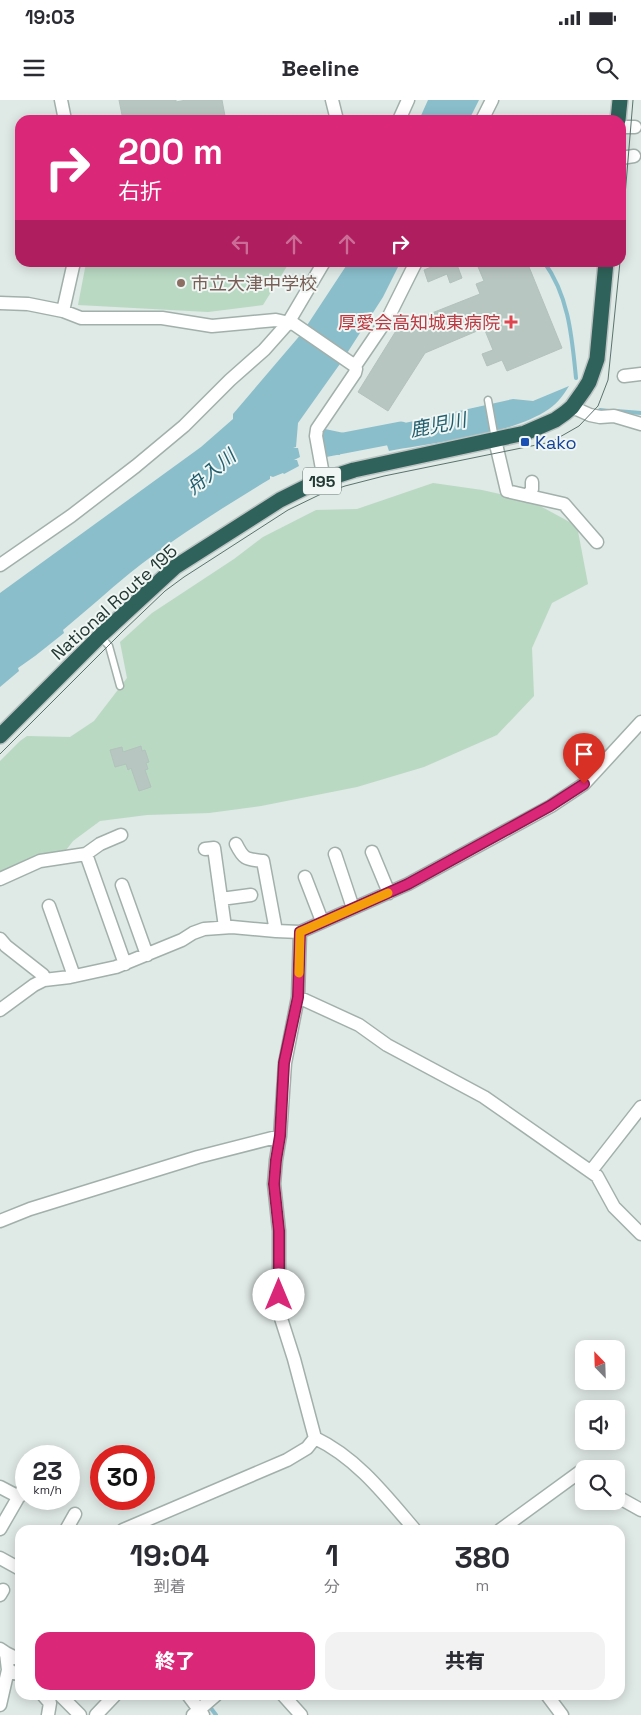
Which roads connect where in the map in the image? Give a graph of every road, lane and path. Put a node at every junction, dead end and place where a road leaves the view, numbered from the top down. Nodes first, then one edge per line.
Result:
1 (61, 100) edge
2 (332, 100) edge
3 (408, 100) edge
4 (492, 100) edge
5 (620, 100) edge
6 (64, 115) edge
7 (336, 115) edge
8 (401, 115) edge
9 (484, 115) edge
10 (618, 115) edge
11 (626, 127) edge
12 (635, 127) dead end
13 (73, 267) edge
14 (321, 267) edge
15 (414, 267) edge
16 (606, 267) edge
17 (0, 303) edge
18 (63, 311) junction
19 (291, 324) junction
20 (353, 365) junction
21 (641, 374) edge
22 (624, 376) dead end
23 (488, 400) dead end
24 (572, 407) junction
25 (641, 424) edge
26 (494, 434) junction
27 (324, 480) junction
28 (532, 482) dead end
29 (528, 496) junction
30 (598, 542) dead end
31 (0, 565) edge
32 (100, 636) junction
33 (120, 686) dead end
34 (641, 722) edge
35 (0, 736) edge
36 (121, 835) dead end
37 (236, 844) dead end
38 (205, 848) dead end
39 (372, 852) dead end
40 (86, 854) junction
41 (334, 854) dead end
42 (305, 878) dead end
43 (0, 879) edge
44 (122, 885) dead end
45 (389, 893) junction
46 (251, 895) dead end
47 (221, 899) junction
48 (49, 906) dead end
49 (353, 908) junction
50 (322, 921) junction
51 (225, 927) junction
52 (276, 931) junction
53 (300, 932) junction
54 (0, 939) edge
55 (147, 955) junction
56 (125, 964) junction
57 (74, 976) junction
58 (44, 980) junction
59 (298, 997) junction
60 (0, 1010) edge
61 (641, 1107) edge
62 (280, 1136) junction
63 (591, 1171) junction
64 (0, 1221) edge
65 (641, 1234) edge
66 (315, 1438) junction
67 (575, 1476) edge
68 (0, 1487) edge
69 (15, 1495) edge
70 (625, 1501) edge
71 (15, 1504) edge
72 (641, 1510) edge
73 (75, 1514) dead end
74 (69, 1525) edge
75 (135, 1525) edge
76 (411, 1525) edge
77 (507, 1525) edge
78 (0, 1529) edge
79 (0, 1558) edge
80 (15, 1566) edge
81 (3, 1651) edge
82 (15, 1657) edge
83 (8, 1670) junction
84 (15, 1673) edge
85 (47, 1700) edge
86 (65, 1700) edge
87 (110, 1700) edge
88 (191, 1700) edge
89 (211, 1700) edge
90 (288, 1700) edge
91 (551, 1700) edge
92 (0, 1705) edge
93 (198, 1713) edge
94 (48, 1715) edge
95 (80, 1715) edge
96 (96, 1715) edge
97 (301, 1715) edge
98 (562, 1715) edge

1 - 6 street
2 - 7 street
3 - 8 street
4 - 9 street
5 - 10 highway
11 - 12 street
13 - 18 street
14 - 19 street
15 - 20 street
16 - 24 highway, National Route 195 / 195
17 - 18 street
18 - 19 street
19 - 20 street
19 - 31 street
20 - 27 street
21 - 22 street
23 - 26 lane
24 - 25 street
24 - 26 highway, National Route 195 / 195
26 - 27 highway, National Route 195 / 195
26 - 29 street
27 - 32 highway, National Route 195 / 195
28 - 29 street
29 - 30 street
32 - 33 lane
32 - 35 highway, National Route 195 / 195
34 - 45 street
36 - 40 street
37 - 52 street
38 - 47 street
39 - 45 street
40 - 43 street
40 - 56 street
41 - 49 street
42 - 50 street
44 - 55 street
45 - 49 street
46 - 47 street
47 - 51 street
48 - 57 street
49 - 50 street
50 - 53 street
51 - 52 street
51 - 55 street
52 - 53 street
53 - 59 street
54 - 58 street
55 - 56 street
56 - 57 street
57 - 58 street
58 - 60 street
59 - 62 street
59 - 63 street
61 - 63 street
62 - 64 street
62 - 66 street
63 - 65 street
66 - 75 street
66 - 76 street
67 - 77 street
68 - 69 street
70 - 72 street
71 - 78 street
73 - 74 street
79 - 80 street
81 - 82 street
81 - 83 street
83 - 84 street
83 - 92 street
85 - 94 street
86 - 95 street
87 - 96 street
88 - 93 street
89 - 93 street
90 - 97 street
91 - 98 street

